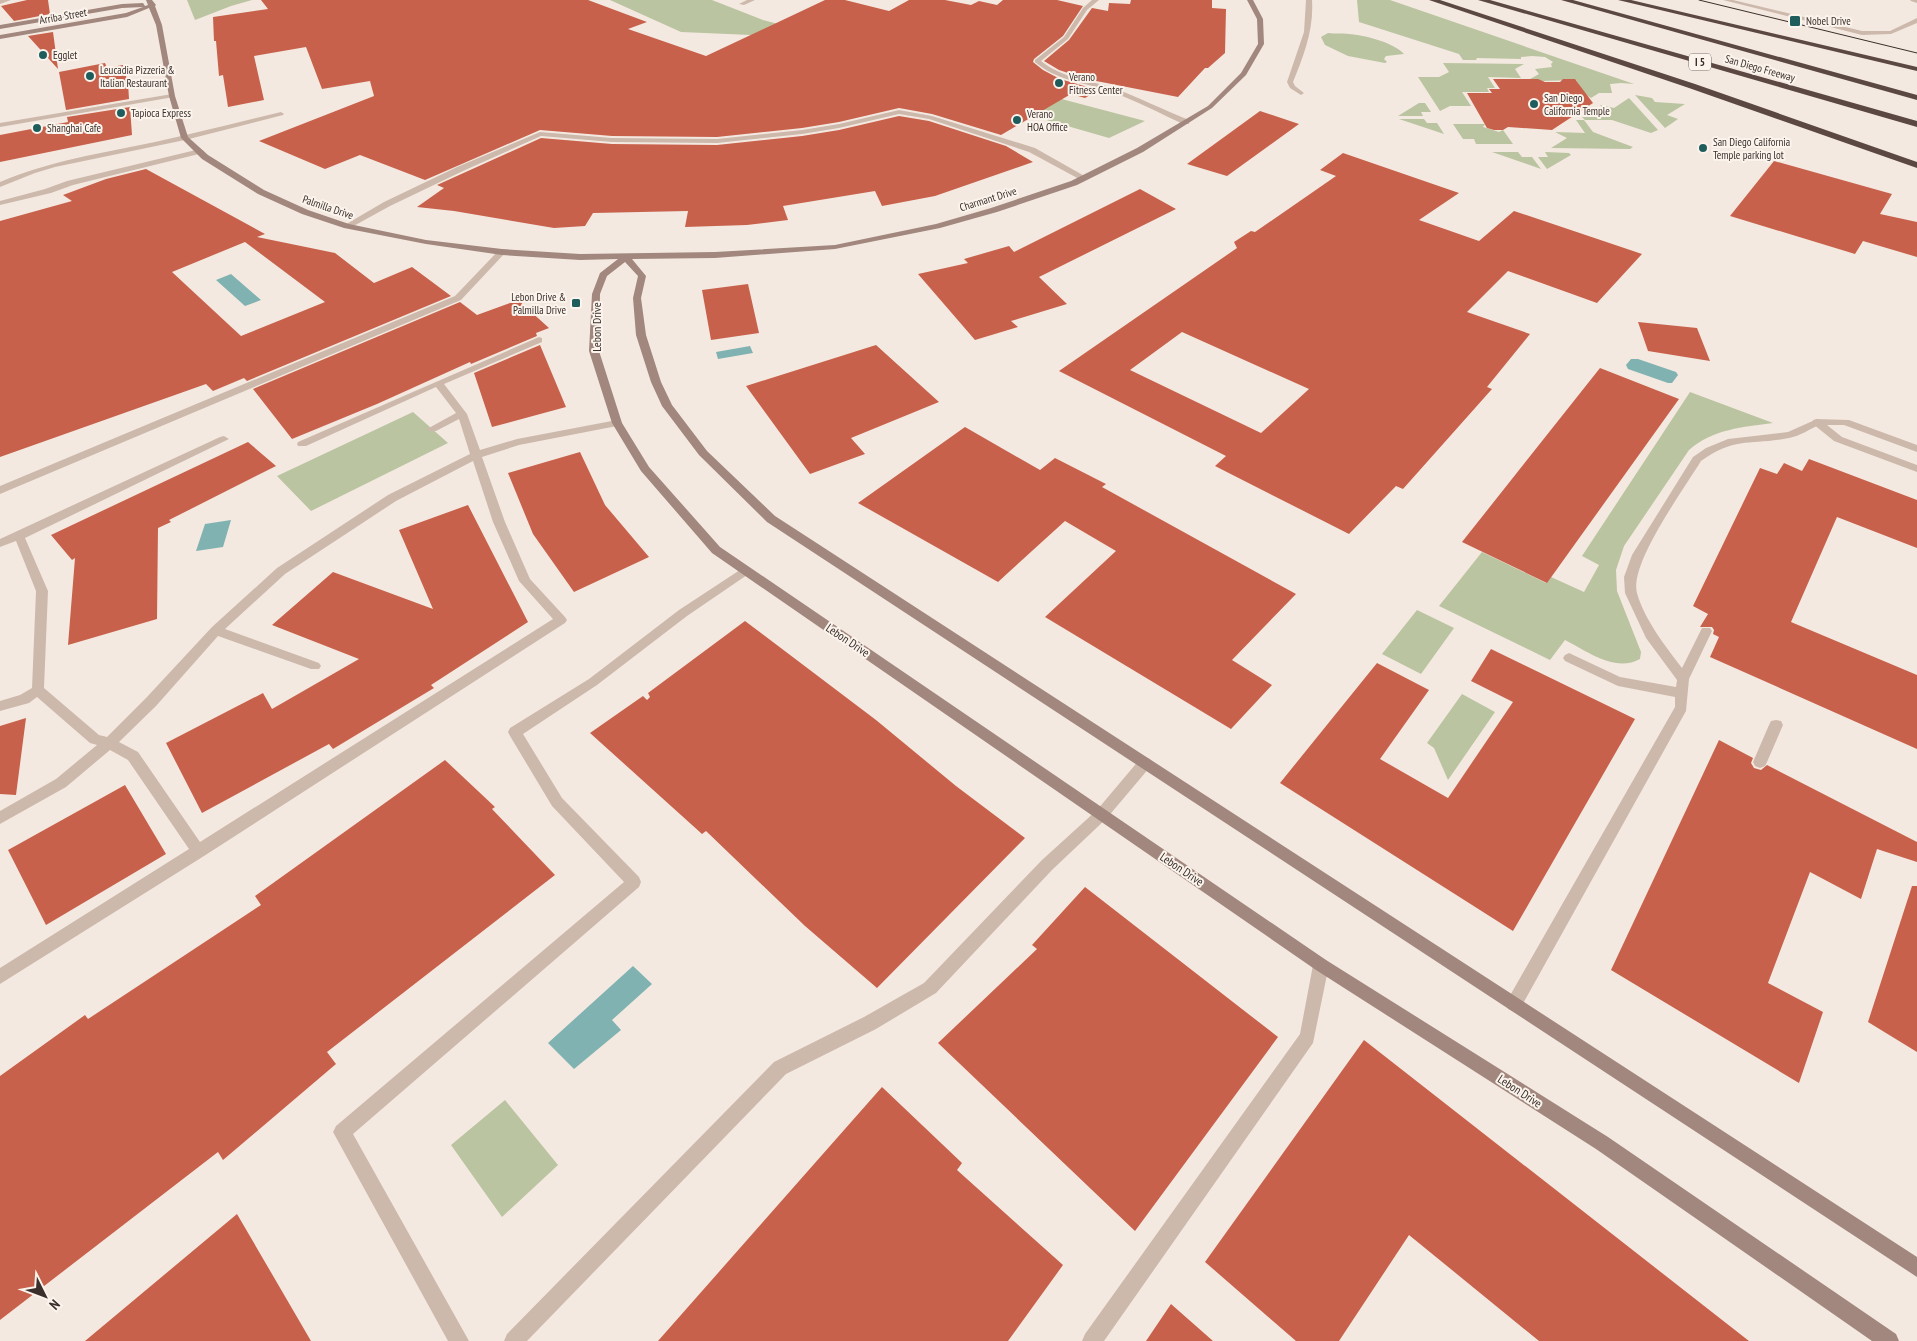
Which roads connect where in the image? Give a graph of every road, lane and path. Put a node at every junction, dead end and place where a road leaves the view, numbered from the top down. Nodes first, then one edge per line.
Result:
1 (8, 0) edge
2 (752, 0) edge
3 (1096, 0) edge
4 (1250, 0) edge
5 (1310, 0) edge
6 (1433, 0) edge
7 (1482, 0) edge
8 (1565, 0) edge
9 (1622, 0) edge
10 (1726, 0) edge
11 (1762, 0) edge
12 (1913, 0) edge
13 (1917, 1) edge
14 (0, 2) edge
15 (151, 2) edge
16 (742, 4) dead end
17 (1752, 6) junction
18 (1917, 20) edge
19 (1910, 25) junction
20 (1917, 27) edge
21 (0, 28) edge
22 (0, 37) edge
23 (1917, 69) edge
24 (1301, 93) dead end
25 (172, 96) junction
26 (1917, 98) edge
27 (281, 114) dead end
28 (1186, 122) junction
29 (1917, 124) edge
30 (0, 125) edge
31 (185, 138) junction
32 (200, 152) junction
33 (1917, 165) edge
34 (1084, 178) junction
35 (0, 185) edge
36 (0, 203) edge
37 (348, 226) junction
38 (502, 252) junction
39 (626, 257) junction
40 (539, 340) dead end
41 (438, 383) junction
42 (462, 414) junction
43 (1817, 422) junction
44 (617, 423) junction
45 (432, 429) dead end
46 (224, 439) dead end
47 (302, 444) dead end
48 (1917, 449) edge
49 (476, 455) junction
50 (1917, 469) edge
51 (0, 490) edge
52 (19, 536) junction
53 (0, 543) edge
54 (746, 570) junction
55 (216, 630) junction
56 (1706, 631) dead end
57 (1569, 658) dead end
58 (314, 666) dead end
59 (1683, 679) junction
60 (38, 690) junction
61 (1682, 693) junction
62 (0, 706) edge
63 (1776, 725) dead end
64 (109, 743) junction
65 (1760, 762) dead end
66 (1145, 763) junction
67 (1102, 814) junction
68 (0, 818) edge
69 (199, 852) junction
70 (1321, 965) junction
71 (0, 977) edge
72 (1514, 1004) junction
73 (1917, 1268) edge
74 (459, 1341) edge
75 (514, 1341) edge
76 (1092, 1341) edge
77 (1889, 1341) edge

1 - 14 street
2 - 16 street
3 - 28 street
4 - 28 street, Charmant Drive
5 - 24 street
6 - 33 highway
7 - 29 highway, San Diego Freeway / I 5
8 - 26 highway, San Diego Freeway / I 5
9 - 23 highway
10 - 17 street
11 - 17 street
12 - 13 street
15 - 21 street, Arriba Street
15 - 22 street, Arriba Street
15 - 25 street, Palmilla Drive
17 - 19 street
18 - 19 street
19 - 20 street
25 - 30 street
25 - 31 street, Palmilla Drive
27 - 31 street
28 - 34 street, Charmant Drive
31 - 32 street, Palmilla Drive
31 - 35 street
32 - 36 street
32 - 37 street, Palmilla Drive
34 - 37 street
34 - 39 street, Charmant Drive
37 - 38 street, Palmilla Drive
38 - 39 street, Palmilla Drive
38 - 51 street
39 - 44 street, Lebon Drive
39 - 66 street
40 - 41 street
41 - 42 street
41 - 47 street
42 - 45 street
42 - 49 street
43 - 48 street
43 - 50 street
43 - 59 street
44 - 49 street
44 - 54 street, Lebon Drive
46 - 52 street
49 - 55 street
49 - 69 street
52 - 53 street
52 - 60 street
54 - 67 street, Lebon Drive
54 - 74 street
55 - 58 street
55 - 64 street
56 - 59 street
57 - 61 street
59 - 61 street
60 - 62 street
60 - 64 street
61 - 72 street
63 - 65 street
64 - 68 street
64 - 69 street
66 - 67 street
66 - 72 street
67 - 70 street, Lebon Drive
67 - 75 street
69 - 71 street
70 - 76 street
70 - 77 street, Lebon Drive
72 - 73 street

